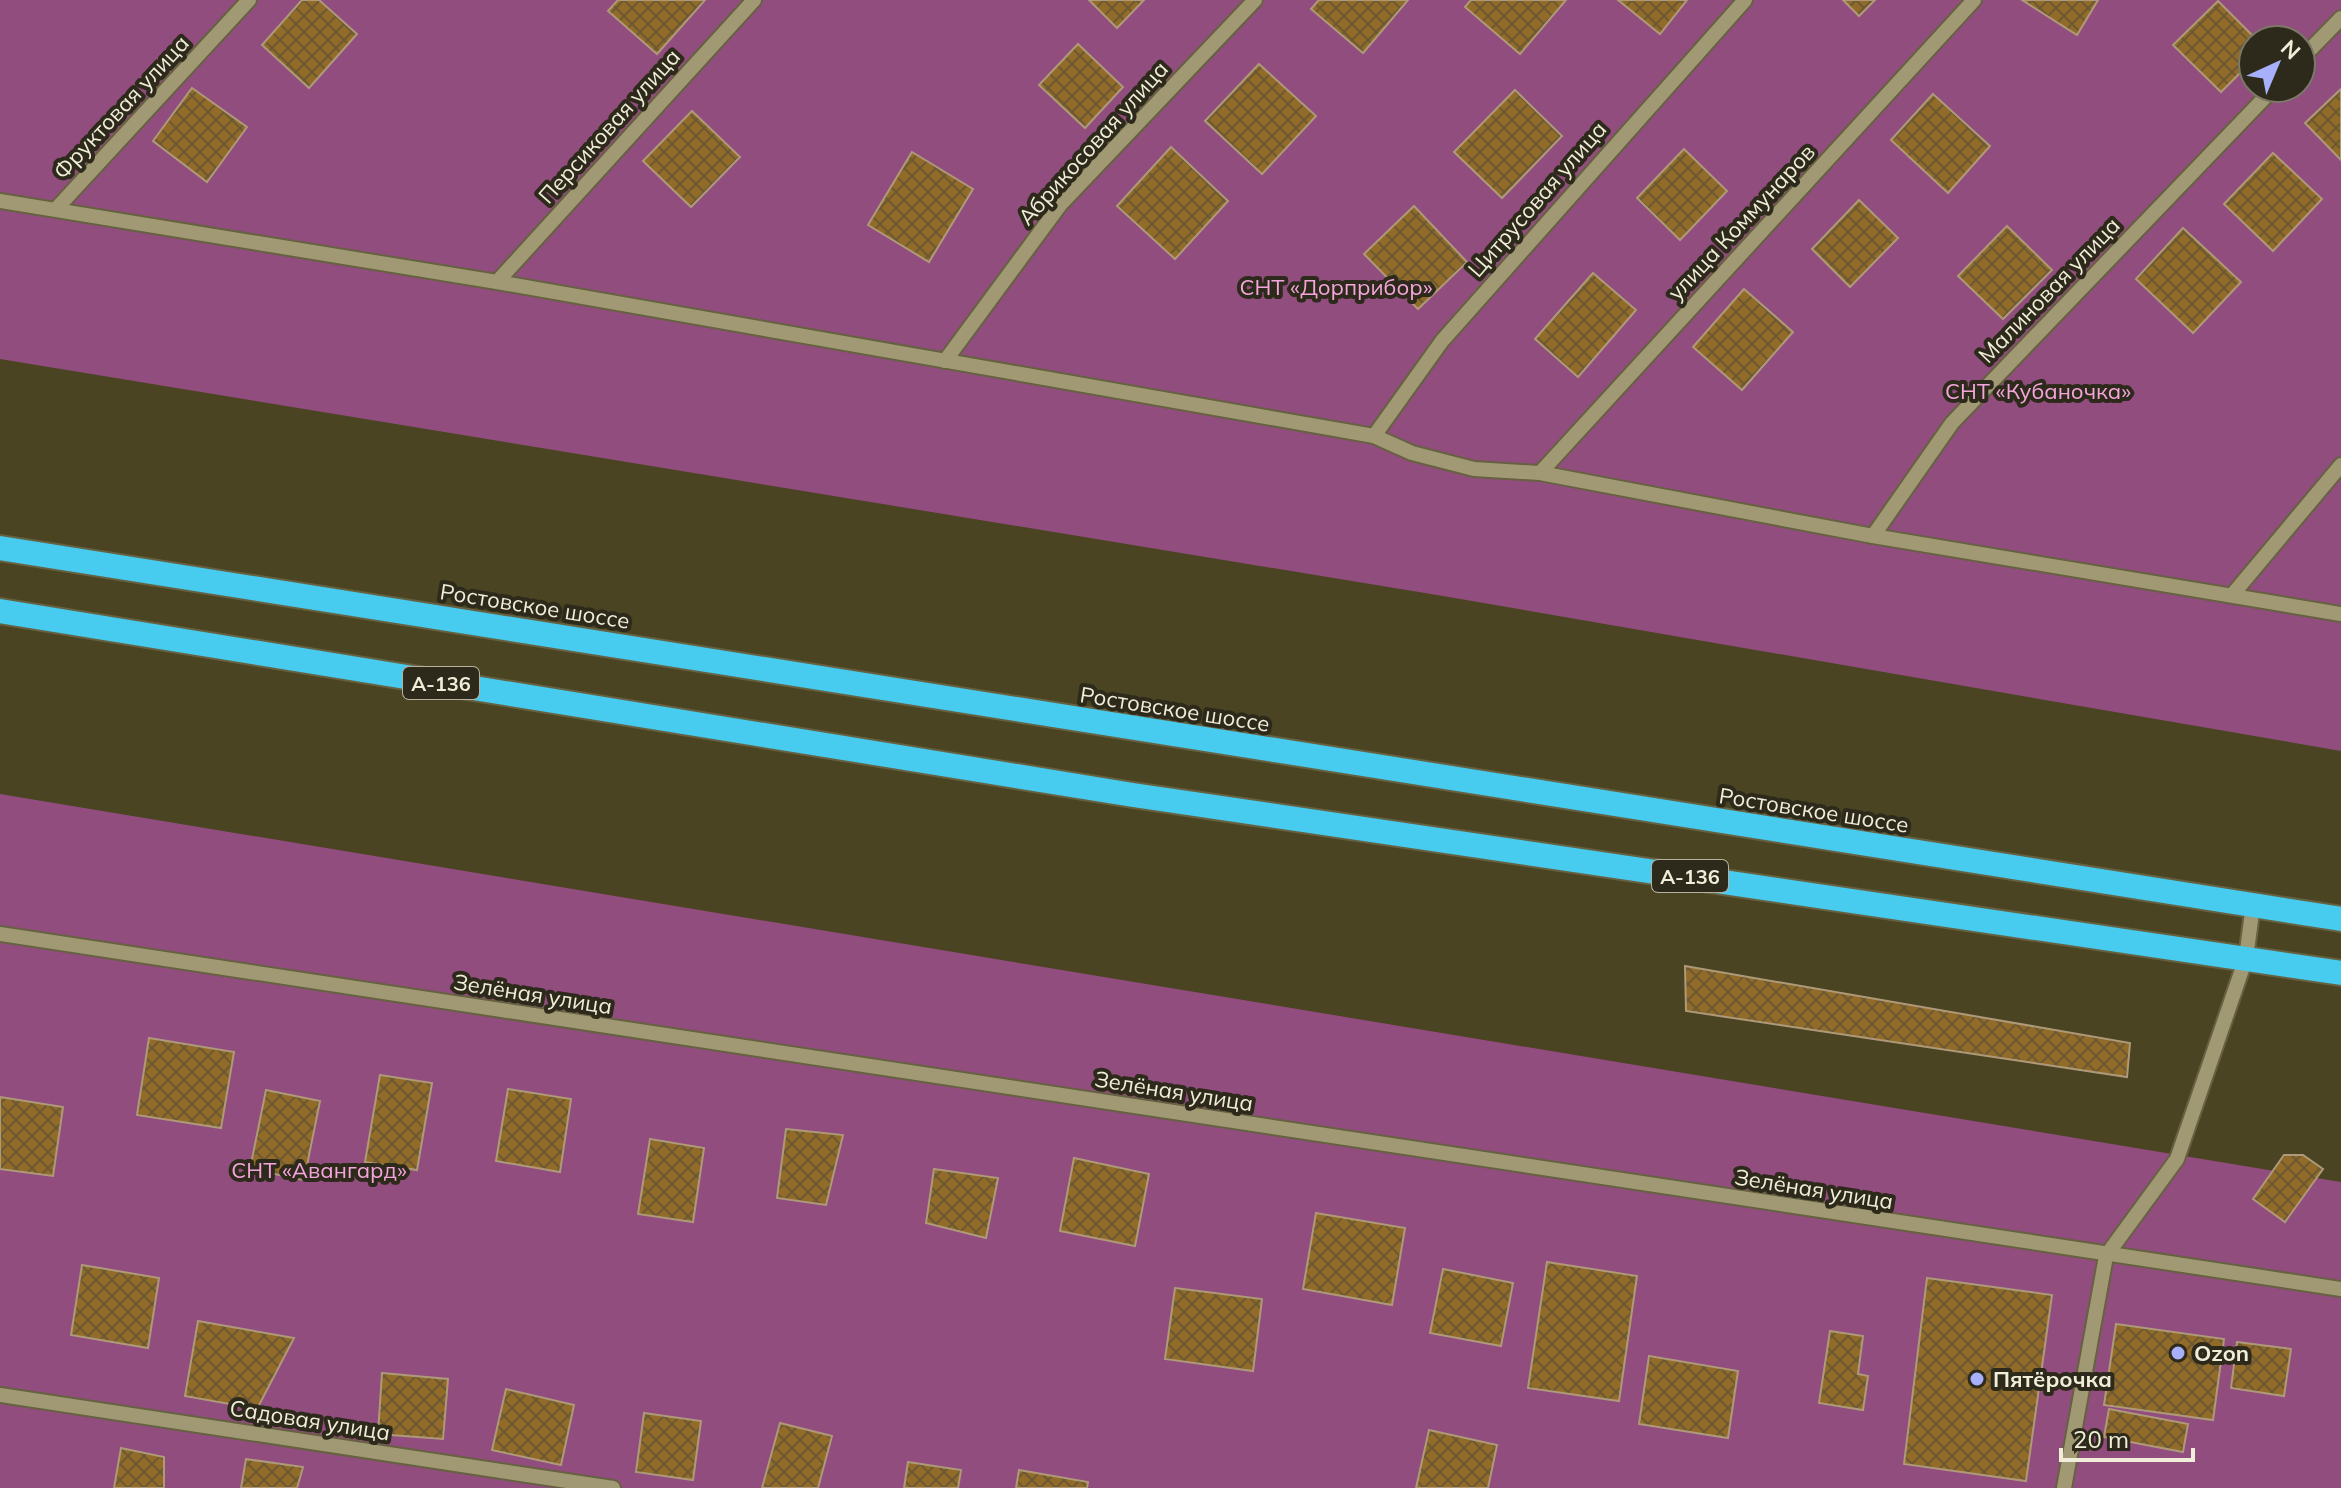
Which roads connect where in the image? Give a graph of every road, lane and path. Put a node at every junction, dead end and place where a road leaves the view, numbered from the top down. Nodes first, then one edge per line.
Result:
1 (249, 0) edge
2 (754, 0) edge
3 (1255, 0) edge
4 (1745, 0) edge
5 (1974, 0) edge
6 (2341, 18) edge
7 (2317, 43) edge
8 (2259, 104) edge
9 (0, 201) edge
10 (57, 208) junction
11 (497, 282) junction
12 (945, 361) junction
13 (1374, 436) junction
14 (2341, 465) edge
15 (1540, 473) junction
16 (1873, 536) junction
17 (0, 548) edge
18 (2233, 594) junction
19 (0, 611) edge
20 (2341, 614) edge
21 (2253, 905) junction
22 (2341, 919) edge
23 (0, 934) edge
24 (2246, 958) junction
25 (2341, 973) edge
26 (2106, 1256) junction
27 (2341, 1289) edge
28 (0, 1395) edge
29 (613, 1488) edge
30 (2064, 1488) edge

1 - 10 street, Фруктовая улица
2 - 11 street, Персиковая улица
3 - 12 street, Абрикосовая улица
4 - 13 street, Цитрусовая улица
5 - 15 street, улица Коммунаров
6 - 7 street
8 - 16 street, Малиновая улица
9 - 10 street
10 - 11 street
11 - 12 street
12 - 13 street
13 - 15 street
14 - 18 street
15 - 16 street
16 - 18 street
17 - 21 highway, Ростовское шоссе
18 - 20 street
19 - 24 highway, А-136
21 - 22 highway, Ростовское шоссе
21 - 24 street
23 - 26 street, Зелёная улица
24 - 25 highway, А-136
24 - 26 street
26 - 27 street, Зелёная улица
26 - 30 street
28 - 29 street, Садовая улица

